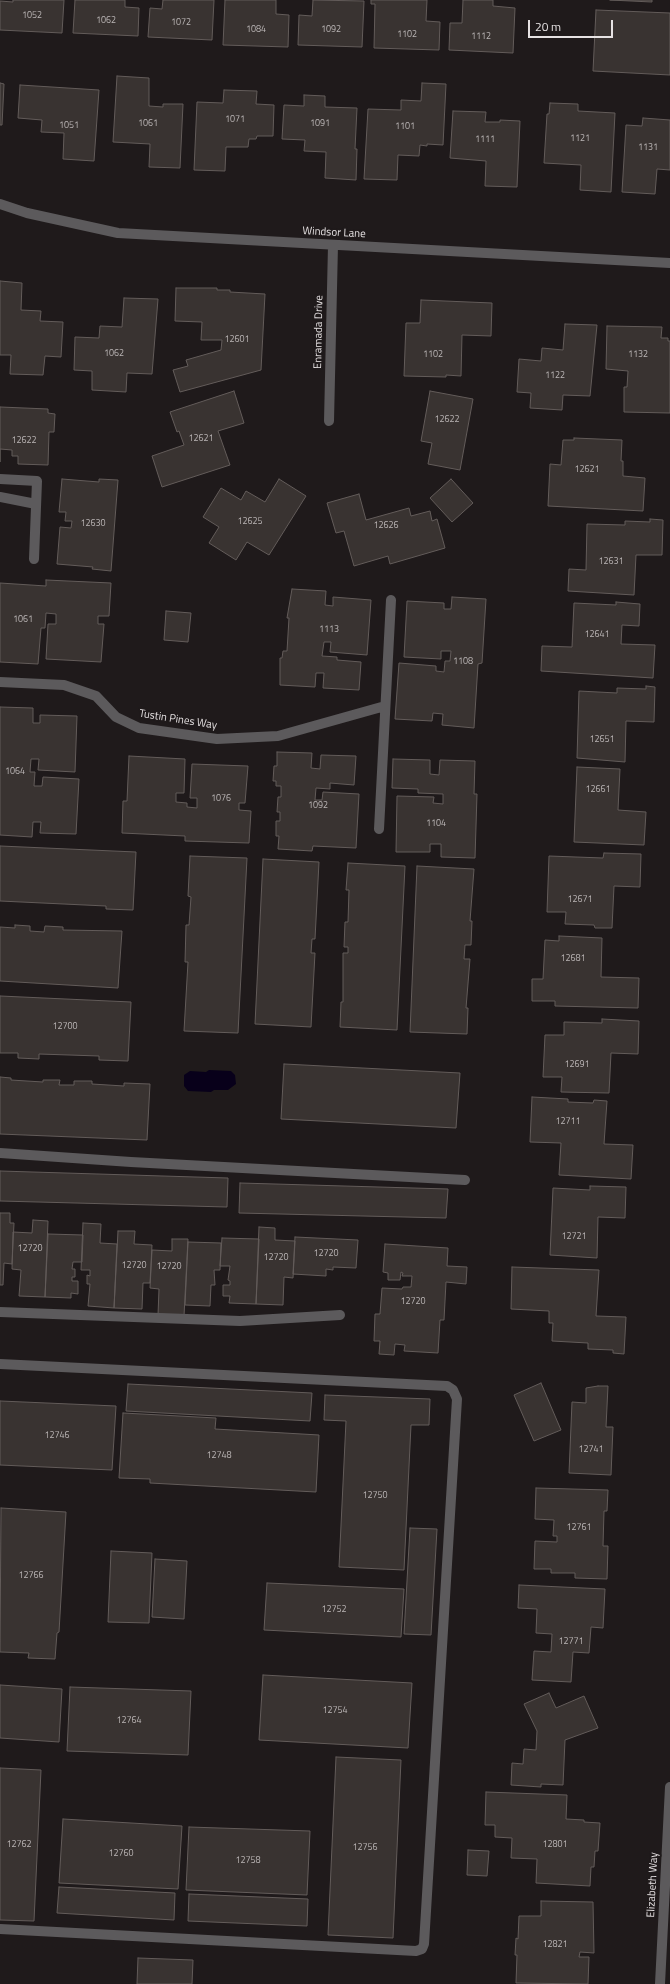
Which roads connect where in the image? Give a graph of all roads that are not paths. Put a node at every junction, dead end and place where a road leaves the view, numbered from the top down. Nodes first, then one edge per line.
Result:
1 (0, 204) edge
2 (332, 245) junction
3 (670, 263) edge
4 (328, 421) dead end
5 (0, 479) edge
6 (0, 497) edge
7 (36, 504) junction
8 (34, 559) dead end
9 (391, 600) dead end
10 (0, 682) edge
11 (385, 706) junction
12 (379, 829) dead end
13 (0, 1153) edge
14 (465, 1180) dead end
15 (0, 1312) edge
16 (340, 1316) dead end
17 (0, 1364) edge
18 (670, 1787) edge
19 (0, 1929) edge
20 (660, 1984) edge

1 - 2 street, Windsor Lane
2 - 3 street, Windsor Lane
2 - 4 street, Enramada Drive
5 - 7 street
6 - 7 street
7 - 8 street
9 - 11 street
10 - 11 street, Tustin Pines Way
11 - 12 street
13 - 14 street
15 - 16 street
17 - 19 street
18 - 20 street, Elizabeth Way

